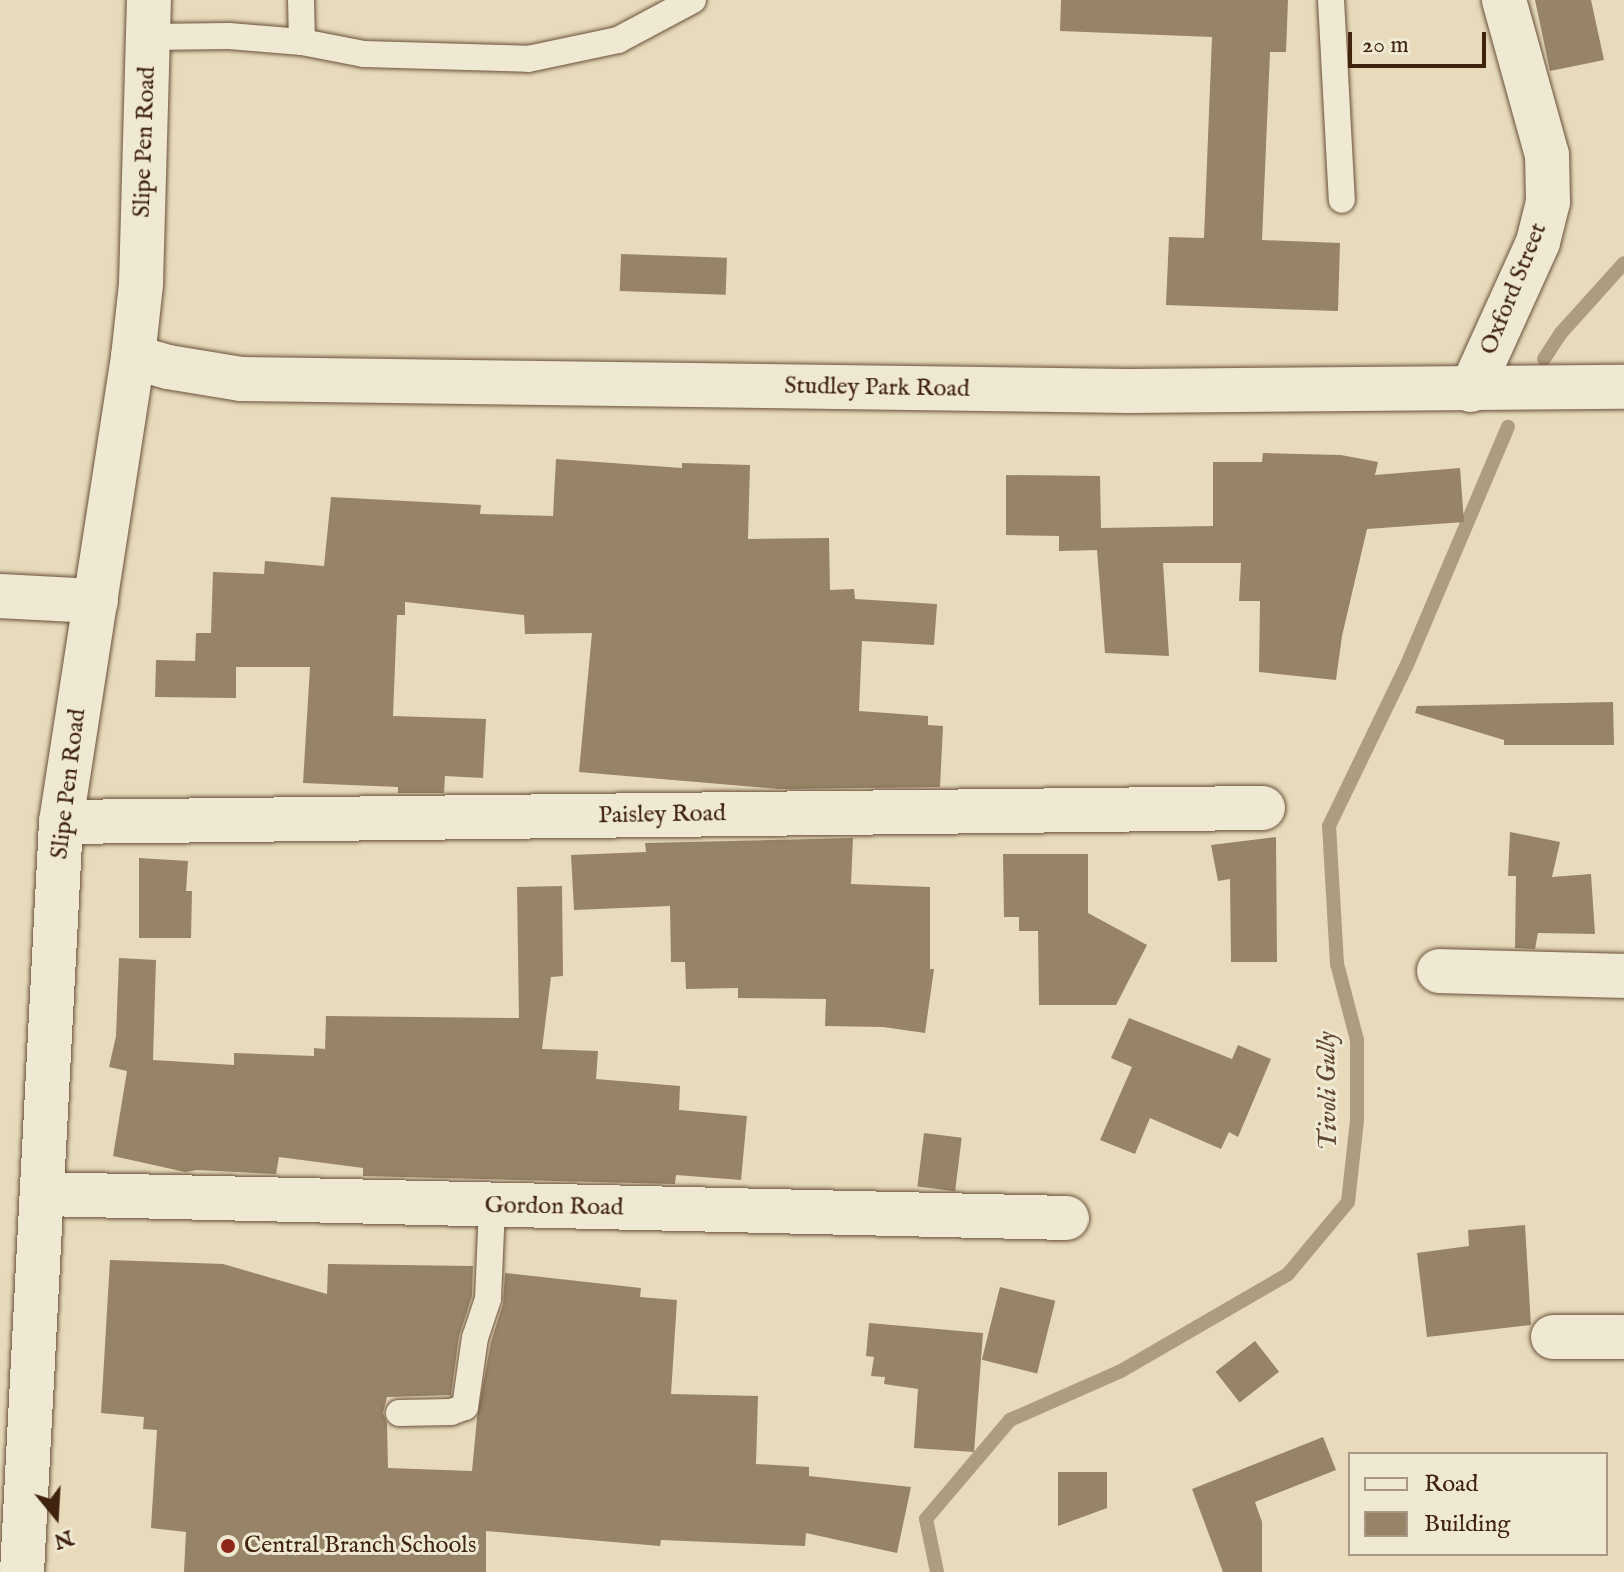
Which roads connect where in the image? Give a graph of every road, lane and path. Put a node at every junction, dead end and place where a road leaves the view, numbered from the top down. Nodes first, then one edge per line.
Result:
1 (301, 0) edge
2 (693, 0) edge
3 (1331, 0) edge
4 (1504, 0) edge
5 (148, 18) edge
6 (302, 42) junction
7 (1342, 200) dead end
8 (133, 357) junction
9 (1624, 387) edge
10 (1471, 390) junction
11 (0, 596) edge
12 (96, 601) junction
13 (1263, 808) dead end
14 (61, 822) junction
15 (1439, 971) dead end
16 (1624, 976) edge
17 (42, 1194) junction
18 (492, 1206) junction
19 (1067, 1218) dead end
20 (1553, 1337) dead end
21 (1624, 1337) edge
22 (399, 1413) dead end
23 (22, 1572) edge

1 - 6 lane
2 - 6 lane
3 - 7 lane
4 - 10 street, Oxford Street
5 - 6 lane
5 - 8 street, Slipe Pen Road
8 - 10 street, Studley Park Road
8 - 12 street, Slipe Pen Road
9 - 10 street, Studley Park Road
11 - 12 street
12 - 14 street, Slipe Pen Road
13 - 14 street, Paisley Road
14 - 17 street, Slipe Pen Road
15 - 16 street
17 - 18 street, Gordon Road
17 - 23 street, Slipe Pen Road
18 - 19 street, Gordon Road
18 - 22 lane
20 - 21 street

